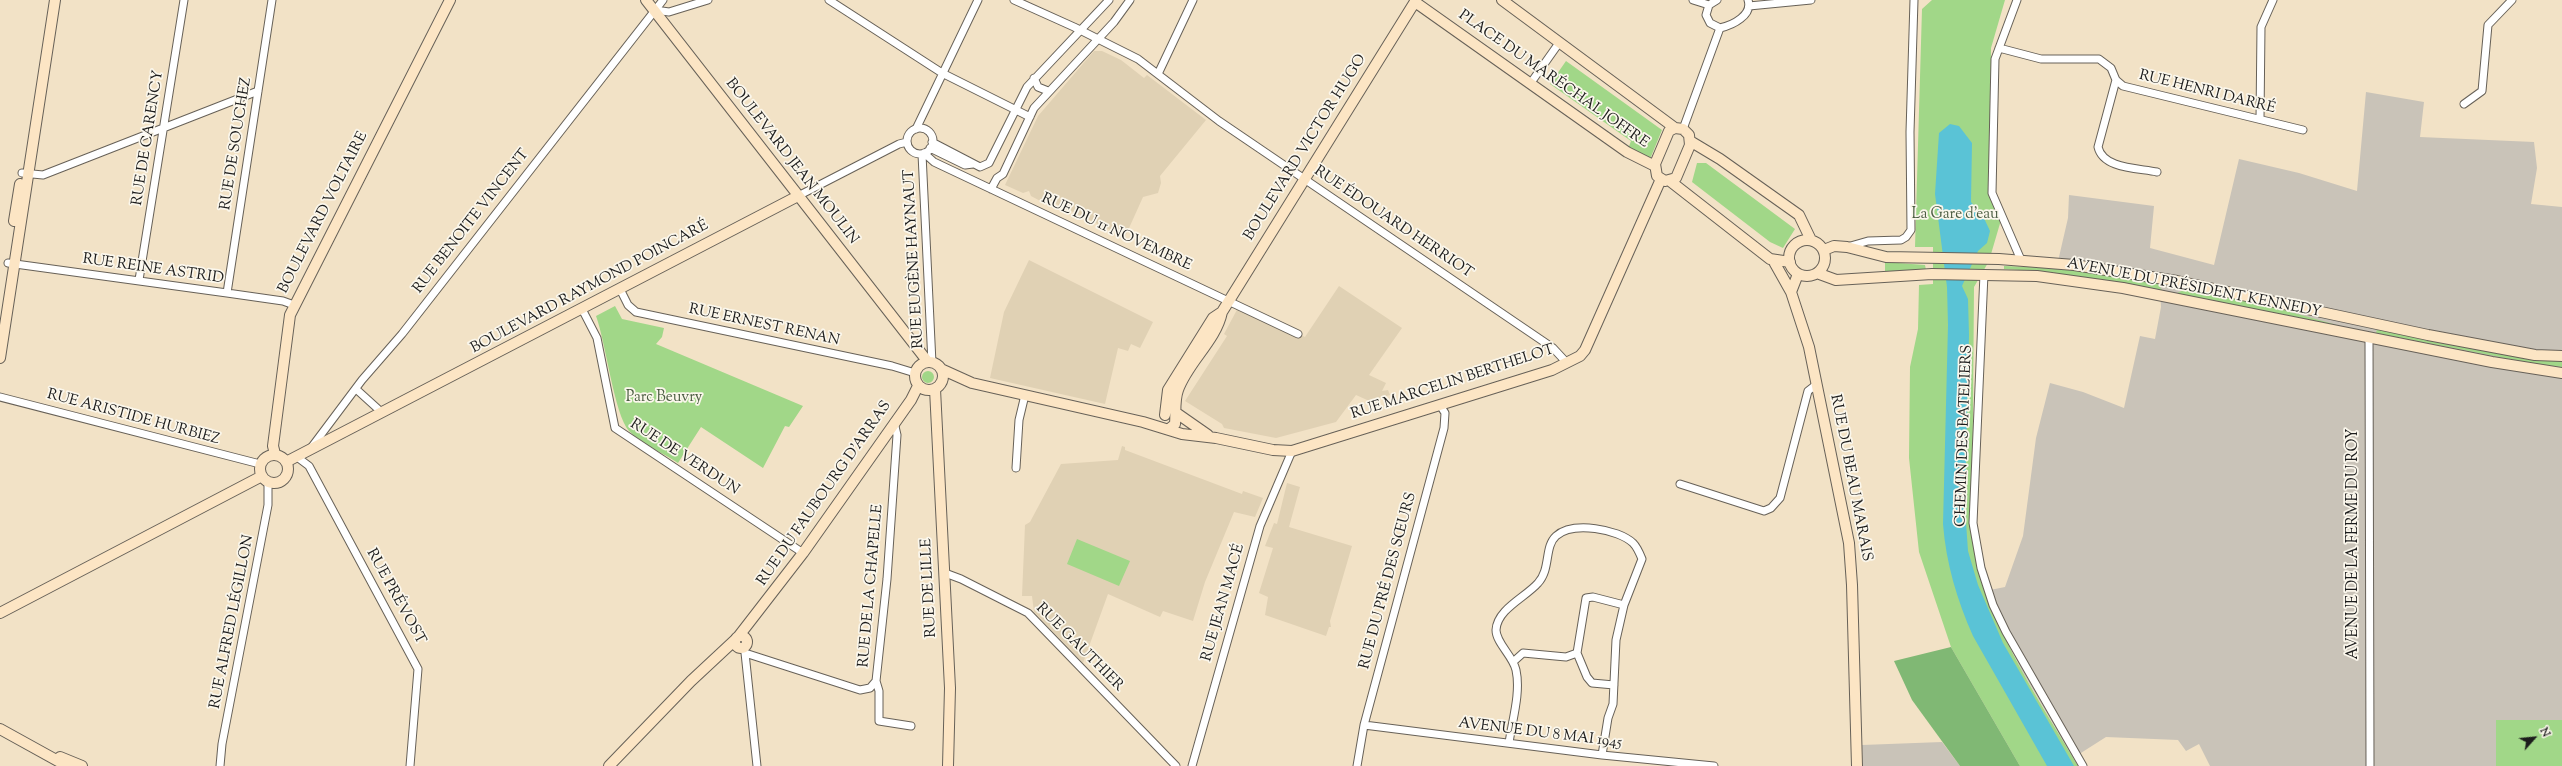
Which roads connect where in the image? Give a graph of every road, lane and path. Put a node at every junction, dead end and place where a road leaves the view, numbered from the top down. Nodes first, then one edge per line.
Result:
1 (48, 0) edge
2 (55, 0) edge
3 (184, 0) edge
4 (272, 0) edge
5 (450, 0) edge
6 (646, 0) edge
7 (663, 0) edge
8 (708, 0) edge
9 (829, 0) edge
10 (978, 0) edge
11 (1014, 0) edge
12 (1109, 0) edge
13 (1130, 0) edge
14 (1194, 0) edge
15 (1502, 0) edge
16 (1693, 0) edge
17 (1717, 0) edge
18 (1811, 0) edge
19 (1914, 0) edge
20 (2017, 0) edge
21 (2272, 0) edge
22 (2512, 0) edge
23 (1414, 1) edge
24 (1749, 3) edge
25 (1709, 5) junction
26 (655, 10) junction
27 (1720, 28) junction
28 (1081, 31) junction
29 (1097, 39) junction
30 (1560, 43) junction
31 (2000, 48) junction
32 (942, 73) junction
33 (1158, 74) junction
34 (1034, 78) junction
35 (2116, 80) junction
36 (1530, 84) junction
37 (258, 91) junction
38 (1048, 91) junction
39 (2464, 104) dead end
40 (1014, 109) junction
41 (1030, 117) junction
42 (2260, 119) junction
43 (163, 128) junction
44 (1679, 128) junction
45 (916, 129) junction
46 (2303, 130) dead end
47 (1690, 141) junction
48 (907, 142) junction
49 (927, 149) junction
50 (1655, 166) junction
51 (2157, 172) dead end
52 (25, 173) junction
53 (1304, 178) junction
54 (1665, 180) junction
55 (991, 189) junction
56 (798, 196) junction
57 (1811, 240) junction
58 (1847, 247) junction
59 (1824, 250) junction
60 (1773, 260) junction
61 (2021, 260) junction
62 (1790, 262) junction
63 (11, 264) junction
64 (1817, 273) junction
65 (1798, 274) junction
66 (1979, 274) junction
67 (139, 280) junction
68 (620, 289) junction
69 (1791, 292) junction
70 (227, 293) junction
71 (1229, 301) junction
72 (294, 305) junction
73 (582, 309) junction
74 (0, 313) edge
75 (2367, 323) junction
76 (1298, 334) dead end
77 (2368, 338) junction
78 (913, 342) junction
79 (2562, 356) edge
80 (0, 358) edge
81 (930, 362) junction
82 (1567, 363) junction
83 (941, 369) junction
84 (916, 371) junction
85 (2562, 373) edge
86 (960, 379) junction
87 (1817, 384) junction
88 (928, 388) junction
89 (356, 389) junction
90 (1025, 396) junction
91 (0, 397) edge
92 (1440, 405) junction
93 (380, 414) junction
94 (894, 421) junction
95 (1169, 421) junction
96 (1213, 438) junction
97 (310, 450) junction
98 (1292, 451) junction
99 (275, 454) junction
100 (297, 457) junction
101 (286, 462) junction
102 (260, 464) junction
103 (1016, 468) dead end
104 (265, 479) junction
105 (1680, 484) dead end
106 (803, 553) junction
107 (945, 573) junction
108 (1624, 605) junction
109 (0, 612) edge
110 (742, 644) junction
111 (1578, 653) junction
112 (1513, 662) junction
113 (876, 681) junction
114 (1614, 685) junction
115 (1364, 725) junction
116 (911, 726) dead end
117 (4, 732) edge
118 (1509, 743) junction
119 (1602, 755) junction
120 (52, 756) junction
121 (67, 766) edge
122 (82, 766) edge
123 (220, 766) edge
124 (410, 766) edge
125 (609, 766) edge
126 (757, 766) edge
127 (948, 766) edge
128 (1176, 766) edge
129 (1192, 766) edge
130 (1357, 766) edge
131 (1714, 766) edge
132 (1857, 766) edge
133 (2083, 766) edge
134 (2370, 766) edge

1 - 52 main road
2 - 52 main road
3 - 43 street, RUE DE CARENCY
4 - 37 street, RUE DE SOUCHEZ
5 - 72 main road, BOULEVARD VOLTAIRE
6 - 26 main road, BOULEVARD JEAN MOULIN
7 - 26 street, RUE BENOITE VINCENT
8 - 26 street
9 - 32 street
10 - 32 street
11 - 28 street, RUE ÉDOUARD HERRIOT
12 - 28 street
13 - 29 street
14 - 33 street
15 - 30 main road
16 - 25 street
17 - 25 street
18 - 24 street
19 - 58 street
20 - 31 street
21 - 42 street
22 - 39 street
23 - 36 main road, PLACE DU MARÉCHAL JOFFRE
23 - 53 main road, BOULEVARD VICTOR HUGO
24 - 27 street
25 - 27 street
26 - 56 main road, BOULEVARD JEAN MOULIN
26 - 89 street, RUE BENOITE VINCENT
27 - 44 street
28 - 29 street, RUE ÉDOUARD HERRIOT
28 - 34 street
29 - 33 street, RUE ÉDOUARD HERRIOT
29 - 38 street
30 - 36 street
30 - 44 main road
31 - 35 street, RUE HENRI DARRÉ
31 - 61 street
32 - 40 street
32 - 45 street
33 - 53 street, RUE ÉDOUARD HERRIOT
34 - 38 street
34 - 40 street
35 - 42 street, RUE HENRI DARRÉ
35 - 51 street
36 - 50 main road, PLACE DU MARÉCHAL JOFFRE
37 - 43 street
37 - 70 street, RUE DE SOUCHEZ
38 - 41 street
40 - 41 street
40 - 49 street
41 - 55 street
42 - 46 street, RUE HENRI DARRÉ
43 - 52 street
43 - 67 street, RUE DE CARENCY
44 - 47 main road
44 - 50 main road
45 - 48 street
45 - 49 street
47 - 54 main road, RUE MARCELIN BERTHELOT
47 - 57 main road
48 - 49 street
48 - 56 street, BOULEVARD RAYMOND POINCARÉ
49 - 55 street, RUE DU 11 NOVEMBRE
49 - 81 street, RUE EUGÈNE HAYNAUT
50 - 54 main road
52 - 63 main road
53 - 71 main road, BOULEVARD VICTOR HUGO
53 - 82 street, RUE ÉDOUARD HERRIOT
54 - 60 main road
54 - 82 main road, RUE MARCELIN BERTHELOT
55 - 71 street, RUE DU 11 NOVEMBRE
56 - 68 main road, BOULEVARD RAYMOND POINCARÉ
56 - 78 main road, BOULEVARD JEAN MOULIN
57 - 59 main road
57 - 62 main road
58 - 59 main road, AVENUE DU PRÉSIDENT KENNEDY
58 - 61 main road, AVENUE DU PRÉSIDENT KENNEDY
59 - 64 main road
60 - 62 main road
60 - 69 main road, RUE DU BEAU MARAIS
61 - 75 main road, AVENUE DU PRÉSIDENT KENNEDY
62 - 65 main road
63 - 67 street, RUE REINE ASTRID
63 - 74 main road
63 - 80 main road
64 - 65 main road
64 - 66 main road, AVENUE DU PRÉSIDENT KENNEDY
65 - 69 main road
66 - 77 main road, AVENUE DU PRÉSIDENT KENNEDY
66 - 133 street, CHEMIN DES BATELIERS
67 - 70 street, RUE REINE ASTRID
68 - 73 main road, BOULEVARD RAYMOND POINCARÉ
68 - 84 street, RUE ERNEST RENAN
69 - 87 main road, RUE DU BEAU MARAIS
70 - 72 street, RUE REINE ASTRID
71 - 76 street, RUE DU 11 NOVEMBRE
71 - 95 main road, BOULEVARD VICTOR HUGO
72 - 99 main road, BOULEVARD VOLTAIRE
73 - 93 main road, BOULEVARD RAYMOND POINCARÉ
73 - 106 street, RUE DE VERDUN
75 - 77 main road, AVENUE DE LA FERME DU ROY
75 - 79 main road, AVENUE DU PRÉSIDENT KENNEDY
77 - 85 main road, AVENUE DU PRÉSIDENT KENNEDY
77 - 134 street, AVENUE DE LA FERME DU ROY
78 - 81 main road, BOULEVARD JEAN MOULIN
78 - 84 main road, BOULEVARD JEAN MOULIN
81 - 83 main road, BOULEVARD JEAN MOULIN
81 - 84 main road
82 - 92 main road, RUE MARCELIN BERTHELOT
83 - 86 main road, RUE MARCELIN BERTHELOT
83 - 88 main road
84 - 88 main road, BOULEVARD JEAN MOULIN
86 - 88 main road
86 - 90 main road, RUE MARCELIN BERTHELOT
87 - 105 street
87 - 132 main road, RUE DU BEAU MARAIS
88 - 94 main road, RUE DU FAUBOURG D'ARRAS
88 - 107 main road, RUE DE LILLE
89 - 93 street
89 - 97 street, RUE BENOITE VINCENT
90 - 95 main road, RUE MARCELIN BERTHELOT
90 - 103 street
91 - 102 street, RUE ARISTIDE HURBIEZ
92 - 98 main road, RUE MARCELIN BERTHELOT
92 - 115 street, RUE DU PRÉ DES SŒURS
93 - 97 main road, BOULEVARD RAYMOND POINCARÉ
94 - 106 main road, RUE DU FAUBOURG D'ARRAS
94 - 113 street, RUE DE LA CHAPELLE
95 - 96 main road
95 - 96 main road, RUE MARCELIN BERTHELOT
96 - 98 main road, RUE MARCELIN BERTHELOT
97 - 100 main road, BOULEVARD RAYMOND POINCARÉ
98 - 129 street, RUE JEAN MACÉ
99 - 101 main road
99 - 102 main road
100 - 101 main road, BOULEVARD RAYMOND POINCARÉ
100 - 124 street, RUE PRÉVOST
101 - 104 main road
102 - 104 main road
104 - 109 main road
104 - 123 street, RUE ALFRED LÉGILLON
106 - 110 main road, RUE DU FAUBOURG D'ARRAS
107 - 127 main road, RUE DE LILLE
107 - 128 street, RUE GAUTHIER
108 - 111 street
108 - 112 street
108 - 114 street
110 - 113 street, RUE DE LA CHAPELLE
110 - 125 main road, RUE DU FAUBOURG D'ARRAS
110 - 126 street
111 - 112 street
111 - 114 street
112 - 118 street
113 - 116 street
114 - 119 street
115 - 118 street, AVENUE DU 8 MAI 1945
115 - 130 street, RUE DU PRÉ DES SŒURS
117 - 120 main road
118 - 119 street, AVENUE DU 8 MAI 1945
119 - 131 street, AVENUE DU 8 MAI 1945
120 - 121 main road
120 - 122 main road

